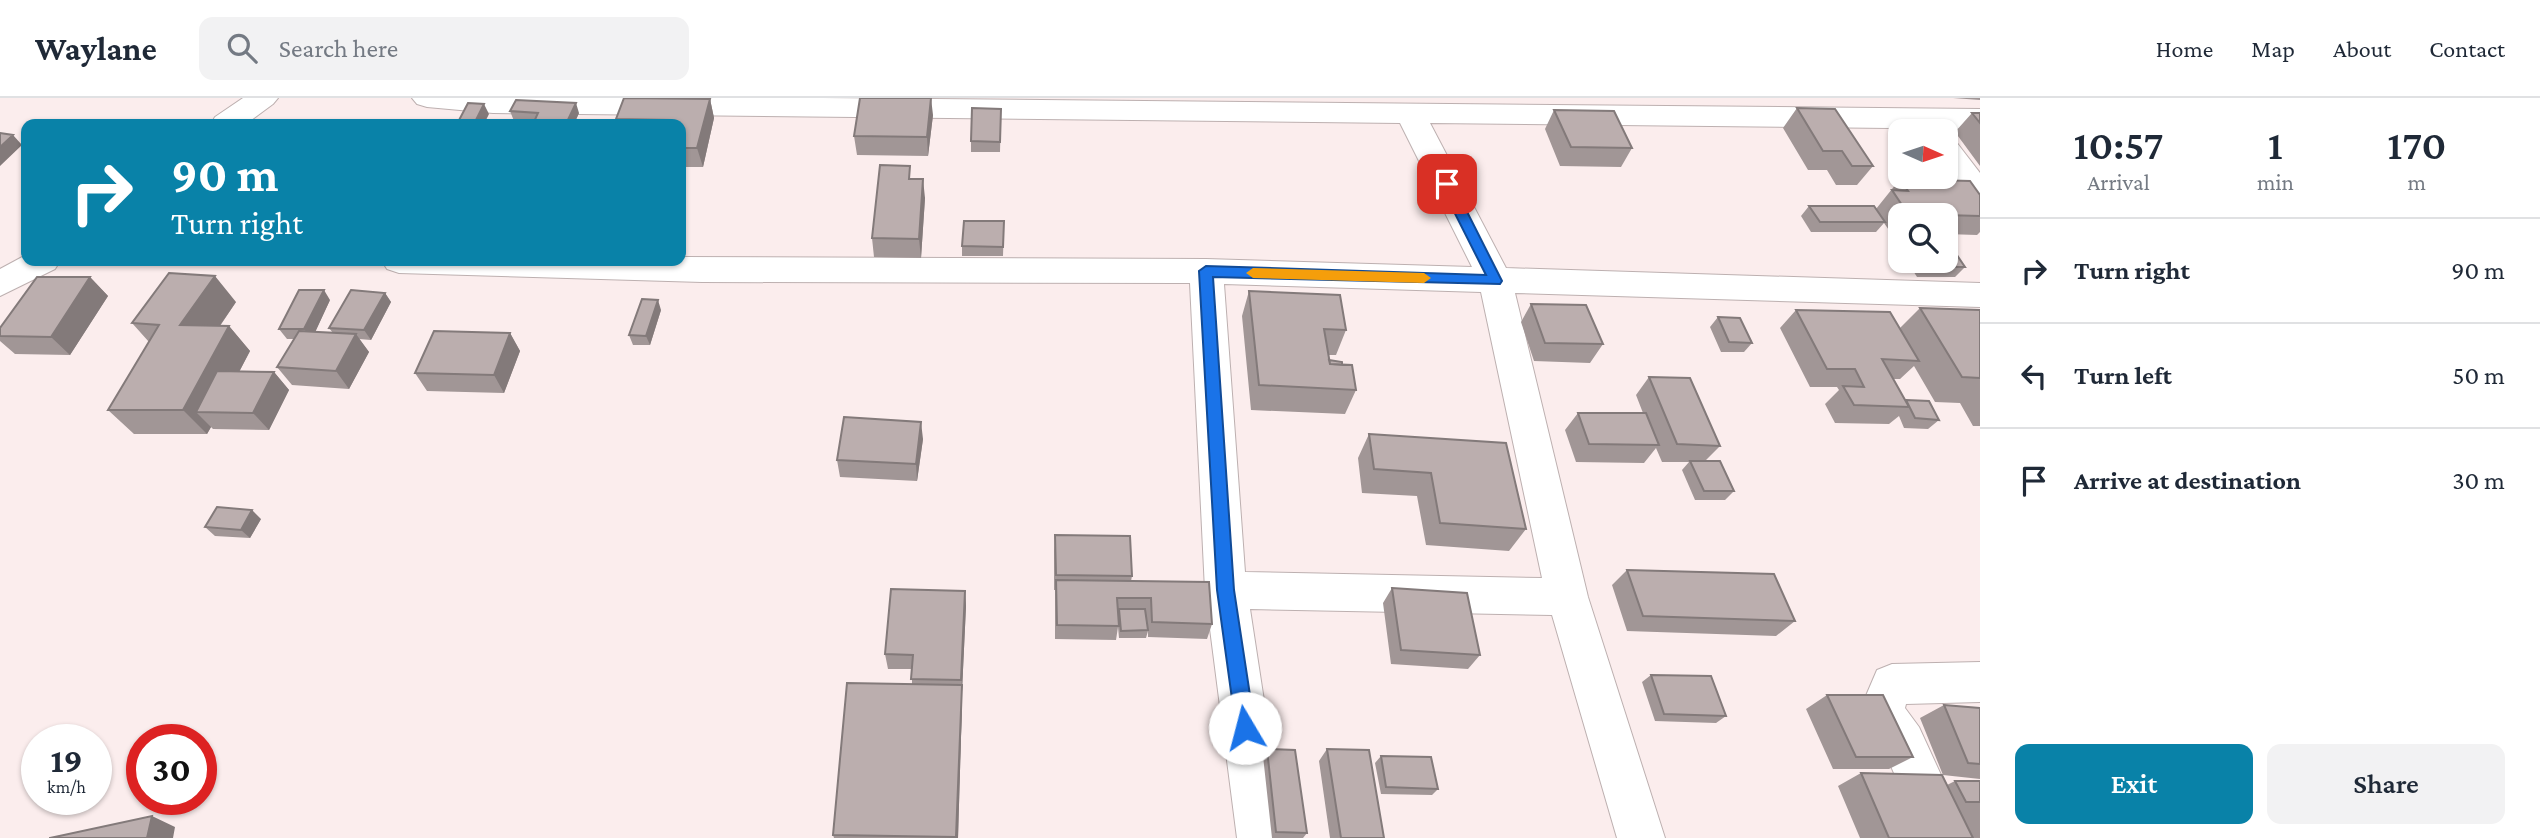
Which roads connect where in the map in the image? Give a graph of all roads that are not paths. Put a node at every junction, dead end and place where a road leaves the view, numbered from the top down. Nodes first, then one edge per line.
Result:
1 (263, 98) edge
2 (427, 98) edge
3 (1410, 113) junction
4 (1919, 116) edge
5 (233, 119) edge
6 (1980, 119) edge
7 (1958, 166) edge
8 (1980, 195) edge
9 (34, 266) edge
10 (567, 266) edge
11 (1206, 271) junction
12 (1495, 281) junction
13 (0, 285) edge
14 (1980, 295) edge
15 (1226, 590) junction
16 (1567, 597) junction
17 (1980, 682) edge
18 (1261, 838) edge
19 (1642, 838) edge
20 (1947, 838) edge

1 - 5 street
2 - 3 street
3 - 4 street
3 - 12 street
4 - 6 street
7 - 8 street
9 - 13 street
10 - 11 street
11 - 12 street
11 - 15 street
12 - 14 street
12 - 16 street
15 - 16 street
15 - 18 street
16 - 19 street
17 - 20 street

